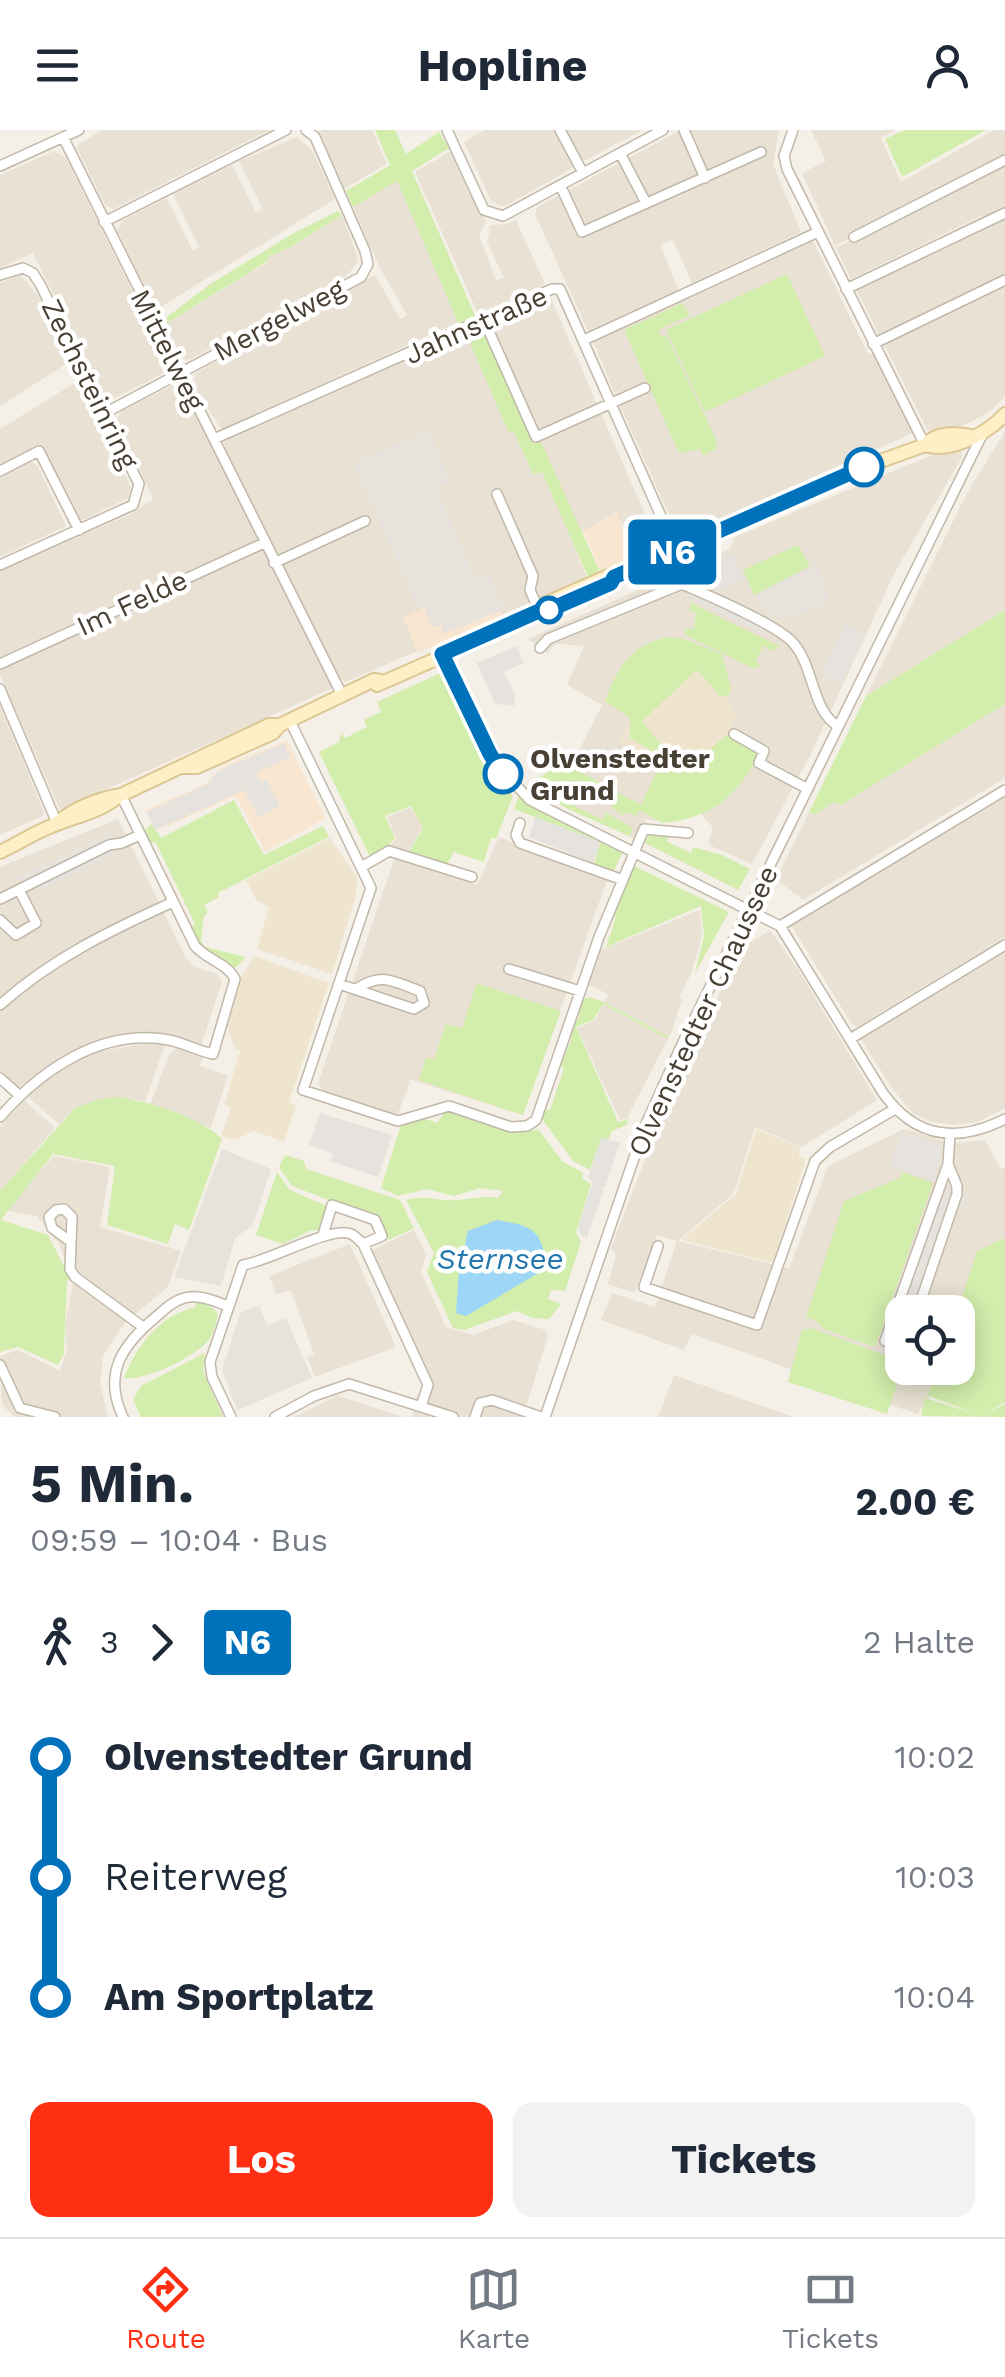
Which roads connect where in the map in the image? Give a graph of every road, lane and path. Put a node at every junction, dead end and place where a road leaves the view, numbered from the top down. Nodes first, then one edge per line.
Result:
1 (79, 130) edge
2 (286, 130) edge
3 (306, 130) edge
4 (447, 130) edge
5 (560, 130) edge
6 (661, 130) edge
7 (684, 130) edge
8 (793, 130) edge
9 (63, 137) junction
10 (620, 152) junction
11 (761, 152) dead end
12 (1005, 160) edge
13 (0, 166) edge
14 (584, 172) junction
15 (706, 178) junction
16 (560, 185) junction
17 (646, 203) junction
18 (1005, 213) edge
19 (104, 222) junction
20 (818, 232) junction
21 (854, 238) dead end
22 (0, 275) edge
23 (1005, 280) edge
24 (846, 289) junction
25 (484, 320) junction
26 (584, 340) junction
27 (873, 344) junction
28 (178, 374) junction
29 (645, 388) dead end
30 (611, 403) junction
31 (105, 413) junction
32 (1005, 414) edge
33 (976, 435) junction
34 (214, 438) junction
35 (925, 444) junction
36 (0, 471) edge
37 (497, 494) dead end
38 (365, 521) dead end
39 (80, 530) junction
40 (264, 543) junction
41 (676, 550) junction
42 (274, 563) junction
43 (0, 565) edge
44 (539, 611) junction
45 (540, 648) dead end
46 (442, 654) junction
47 (0, 664) edge
48 (0, 689) edge
49 (347, 696) junction
50 (285, 723) junction
51 (838, 726) junction
52 (734, 734) dead end
53 (808, 789) junction
54 (1005, 790) edge
55 (122, 794) junction
56 (57, 823) junction
57 (520, 823) dead end
58 (688, 833) dead end
59 (30, 835) junction
60 (140, 835) junction
61 (0, 843) edge
62 (0, 852) edge
63 (635, 854) junction
64 (363, 866) junction
65 (472, 877) dead end
66 (623, 880) junction
67 (19, 890) junction
68 (2, 896) edge
69 (173, 902) junction
70 (750, 910) junction
71 (0, 920) edge
72 (780, 926) junction
73 (1005, 944) edge
74 (509, 969) dead end
75 (339, 984) junction
76 (356, 989) junction
77 (580, 991) junction
78 (0, 1005) edge
79 (850, 1039) junction
80 (0, 1078) edge
81 (19, 1095) junction
82 (896, 1108) junction
83 (0, 1116) edge
84 (1005, 1119) edge
85 (950, 1135) junction
86 (948, 1164) junction
87 (324, 1235) junction
88 (71, 1242) dead end
89 (364, 1244) junction
90 (658, 1246) dead end
91 (901, 1295) edge
92 (924, 1295) edge
93 (228, 1306) junction
94 (143, 1327) junction
95 (0, 1365) edge
96 (4, 1387) edge
97 (421, 1406) junction
98 (119, 1416) edge
99 (55, 1417) edge
100 (231, 1417) edge
101 (275, 1417) edge
102 (453, 1417) edge
103 (475, 1417) edge
104 (543, 1417) edge

1 - 9 street
2 - 19 street
3 - 28 street, Mergelweg
4 - 16 street
5 - 14 street
6 - 10 street
7 - 15 street
8 - 20 street
9 - 13 street
9 - 19 street, Mittelweg
10 - 14 street
10 - 17 street
11 - 15 street
12 - 21 street
14 - 16 street
15 - 17 street
16 - 17 street
18 - 24 street
19 - 28 street, Mittelweg
20 - 24 street
20 - 26 street
22 - 31 street, Zechsteinring
23 - 27 street
24 - 27 street
25 - 26 street, Jahnstraße
25 - 30 street
25 - 34 street, Jahnstraße
26 - 30 street
27 - 35 street
28 - 31 street, Mergelweg
28 - 34 street, Mittelweg
29 - 30 street
30 - 41 street
31 - 39 street, Zechsteinring
32 - 33 main road
33 - 35 main road
33 - 51 street, Olvenstedter Chaussee
34 - 40 street, Mittelweg
35 - 41 main road
36 - 39 street
37 - 44 street
38 - 42 street
39 - 43 street, Zechsteinring
40 - 42 street, Mittelweg
40 - 47 street, Im Felde
41 - 44 main road
42 - 49 street, Mittelweg
44 - 46 main road
45 - 51 street
46 - 49 main road
46 - 63 street
48 - 56 street
49 - 50 main road
50 - 55 main road
50 - 64 street
51 - 53 street, Olvenstedter Chaussee
52 - 53 street
53 - 70 street, Olvenstedter Chaussee
54 - 72 street
55 - 56 main road
55 - 60 street
56 - 59 main road
57 - 66 street
58 - 63 street
59 - 61 main road
59 - 62 main road
60 - 67 street
60 - 69 street
63 - 66 street
63 - 70 street
64 - 65 street
64 - 75 street
66 - 77 street
67 - 68 street
67 - 71 street
69 - 78 street
69 - 81 street
70 - 72 street
70 - 104 street, Olvenstedter Chaussee
72 - 79 street
73 - 79 street
74 - 77 street
75 - 76 street
75 - 77 street
76 - 76 street
79 - 82 street
80 - 81 street
81 - 83 street
82 - 85 street
82 - 90 street
84 - 85 street
85 - 86 street
86 - 91 street
86 - 92 street
87 - 89 street
87 - 89 street
87 - 93 street
88 - 94 street
89 - 97 street
93 - 94 street
93 - 100 street
94 - 98 street
95 - 96 street
96 - 99 street
97 - 101 street
97 - 102 street
103 - 104 street

